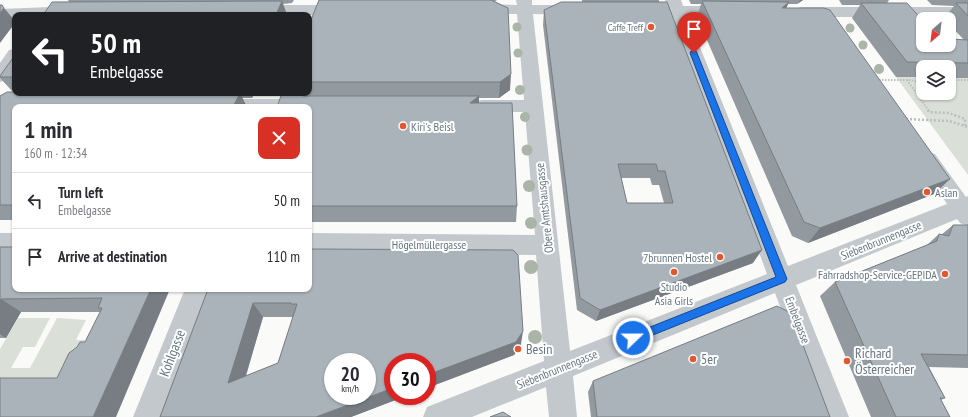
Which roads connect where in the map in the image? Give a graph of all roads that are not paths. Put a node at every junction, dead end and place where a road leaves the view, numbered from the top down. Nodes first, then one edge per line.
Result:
1 (524, 5) edge
2 (675, 5) edge
3 (825, 6) edge
4 (46, 9) edge
5 (312, 9) edge
6 (462, 9) edge
7 (241, 10) edge
8 (359, 10) edge
9 (593, 10) edge
10 (624, 10) edge
11 (93, 11) edge
12 (745, 11) edge
13 (783, 11) edge
14 (18, 12) edge
15 (968, 12) edge
16 (12, 13) edge
17 (0, 14) edge
18 (841, 30) edge
19 (12, 58) edge
20 (0, 76) edge
21 (275, 102) edge
22 (222, 104) edge
23 (306, 104) edge
24 (312, 104) edge
25 (321, 105) edge
26 (463, 106) edge
27 (534, 106) junction
28 (900, 119) edge
29 (966, 210) edge
30 (0, 243) edge
31 (12, 243) edge
32 (312, 243) edge
33 (548, 245) junction
34 (782, 279) junction
35 (196, 292) edge
36 (559, 368) junction
37 (147, 417) edge
38 (437, 417) edge
39 (563, 417) edge
40 (835, 417) edge

1 - 6 street
1 - 9 street
1 - 27 street, Obere Amtshausgasse
2 - 10 street
2 - 12 street
2 - 34 street, Embelgasse
3 - 13 street
3 - 15 street
3 - 18 street
4 - 11 street
4 - 14 street
5 - 7 street
5 - 8 street
16 - 17 street
19 - 20 street
21 - 22 street
21 - 23 street
24 - 25 street
26 - 27 street
27 - 33 street, Obere Amtshausgasse
28 - 29 street
29 - 34 street, Siebenbrunnengasse
30 - 31 street
32 - 33 street, Högelmüllergasse
33 - 36 street, Obere Amtshausgasse
34 - 36 street, Siebenbrunnengasse
34 - 40 street, Embelgasse
35 - 37 street, Kohlgasse
36 - 38 street, Siebenbrunnengasse
36 - 39 street, Obere Amtshausgasse

